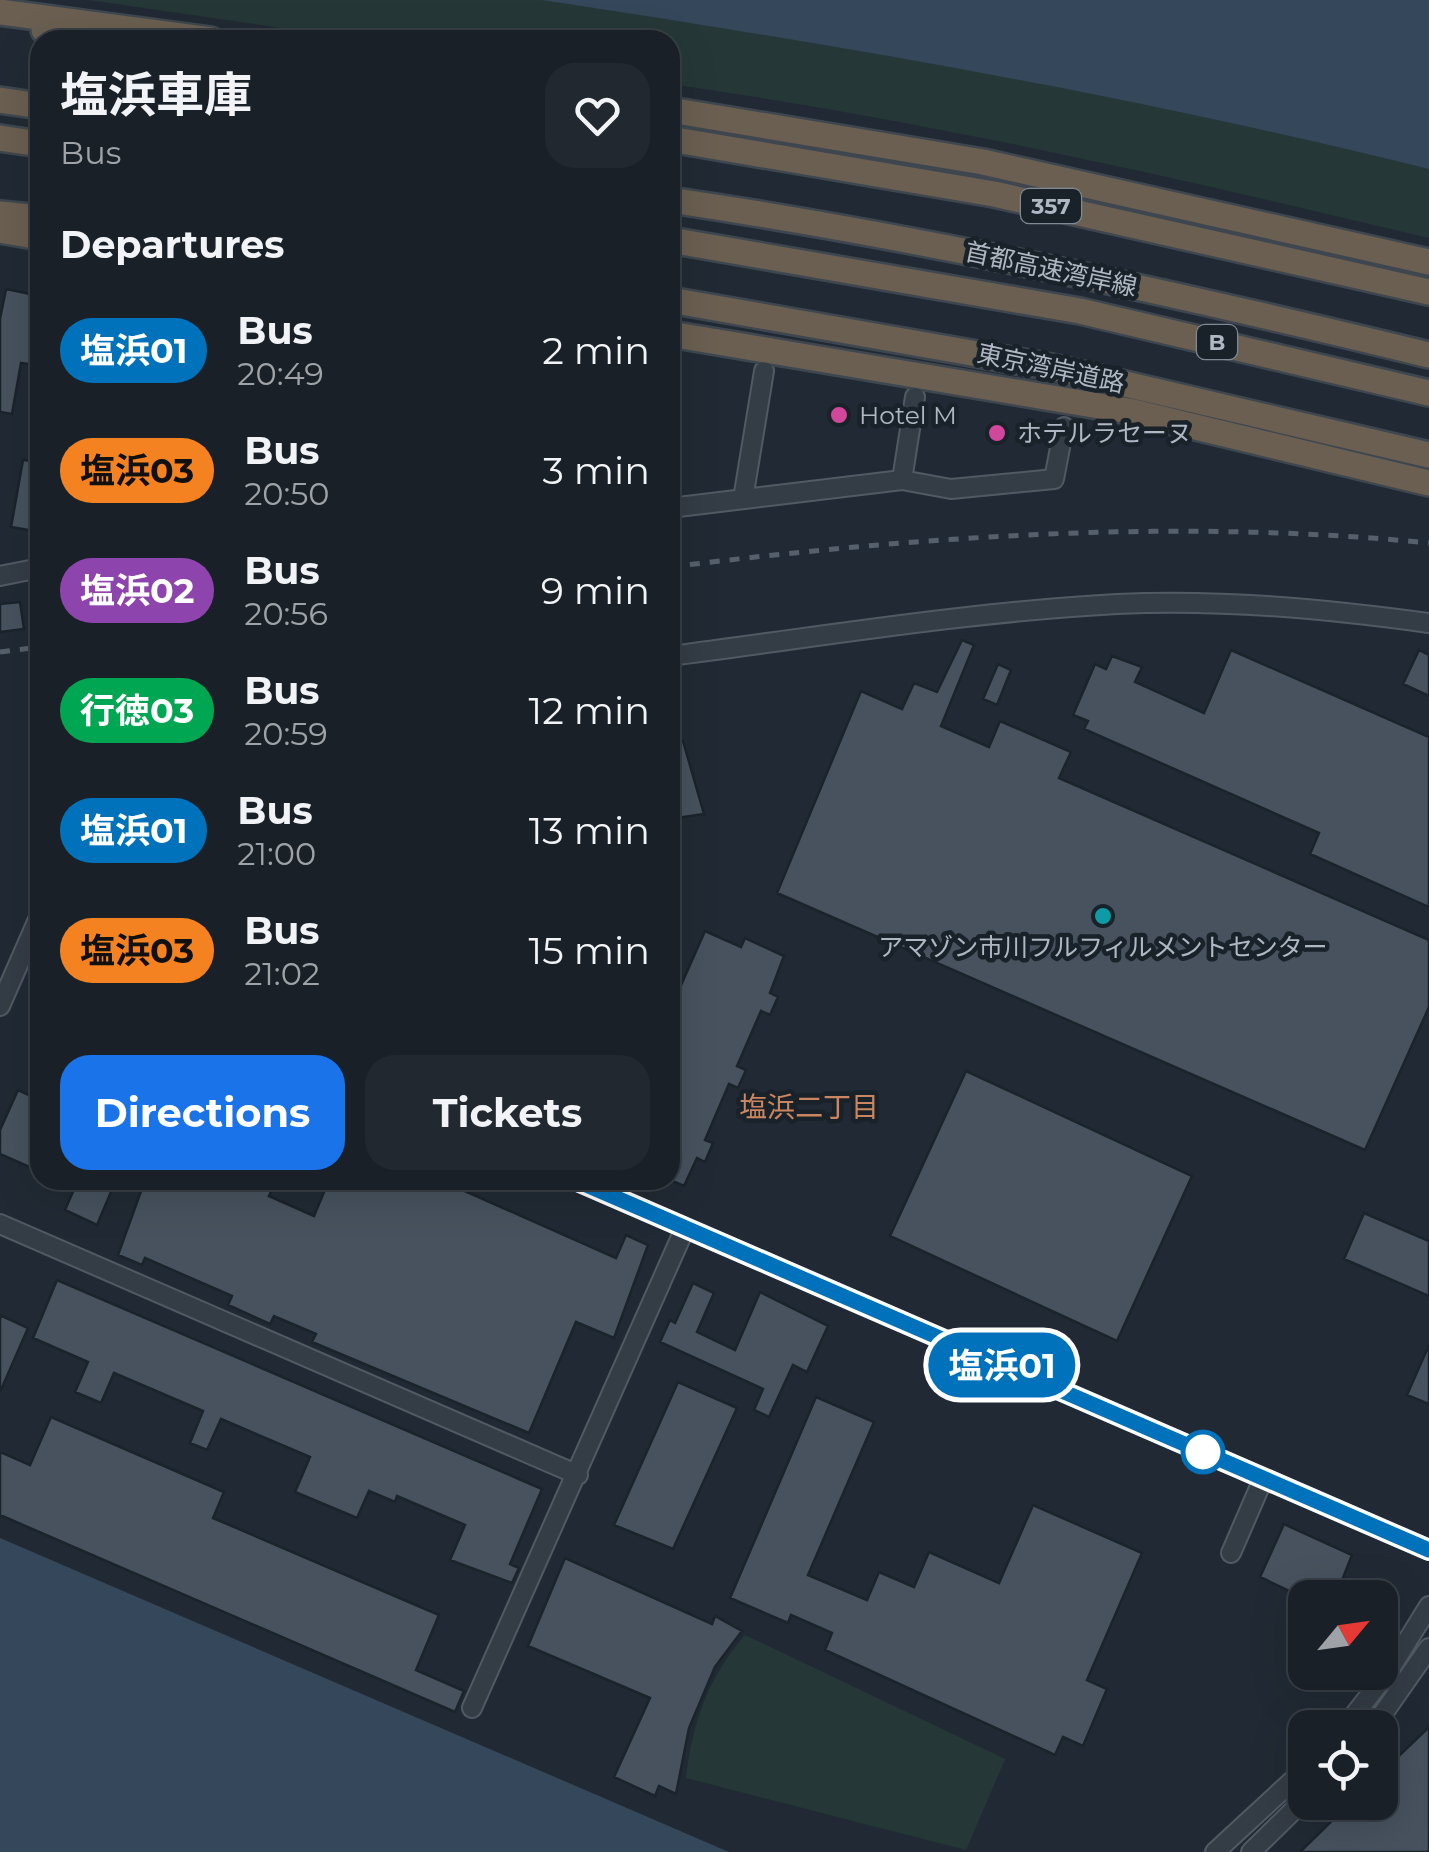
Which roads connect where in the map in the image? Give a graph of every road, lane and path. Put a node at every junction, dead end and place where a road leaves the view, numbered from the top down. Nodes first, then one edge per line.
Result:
1 (0, 12) edge
2 (0, 20) edge
3 (46, 30) edge
4 (136, 30) edge
5 (0, 100) edge
6 (30, 104) edge
7 (680, 112) edge
8 (0, 138) edge
9 (680, 141) edge
10 (30, 142) edge
11 (680, 202) edge
12 (0, 214) edge
13 (30, 217) edge
14 (0, 230) edge
15 (30, 234) edge
16 (680, 242) edge
17 (1429, 262) edge
18 (1429, 292) edge
19 (680, 302) edge
20 (680, 336) edge
21 (1429, 355) edge
22 (1316, 365) junction
23 (764, 370) dead end
24 (1429, 393) edge
25 (915, 397) dead end
26 (1429, 406) edge
27 (1064, 426) dead end
28 (1417, 451) edge
29 (902, 480) junction
30 (1429, 482) edge
31 (742, 500) junction
32 (680, 507) edge
33 (30, 570) edge
34 (0, 576) edge
35 (1429, 623) edge
36 (680, 655) edge
37 (30, 951) edge
38 (0, 1006) edge
39 (598, 1190) edge
40 (0, 1224) edge
41 (686, 1228) junction
42 (578, 1476) junction
43 (1264, 1478) junction
44 (1429, 1550) edge
45 (1231, 1553) dead end
46 (1429, 1606) edge
47 (1429, 1648) edge
48 (472, 1708) dead end
49 (1358, 1710) edge
50 (1386, 1710) edge
51 (1288, 1784) edge
52 (1288, 1816) edge
53 (1215, 1852) edge
54 (1252, 1852) edge

1 - 4 highway
2 - 3 highway
5 - 6 highway
7 - 17 highway, 357
8 - 10 highway
9 - 18 highway, 357
11 - 21 highway, 首都高速湾岸線 / B
12 - 13 highway
14 - 15 highway
16 - 22 highway, 首都高速湾岸線 / B
19 - 28 highway, 東京湾岸道路
20 - 30 highway, 東京湾岸道路
22 - 24 highway, 首都高速湾岸線 / B
22 - 26 highway
23 - 31 street
25 - 29 street
27 - 29 street
29 - 31 street
31 - 32 street
33 - 34 street
35 - 36 street
37 - 38 street
39 - 41 street
40 - 42 street
41 - 42 street
41 - 43 street
42 - 48 street
43 - 44 street
43 - 45 street
46 - 49 street
47 - 50 street
51 - 53 street
52 - 54 street

